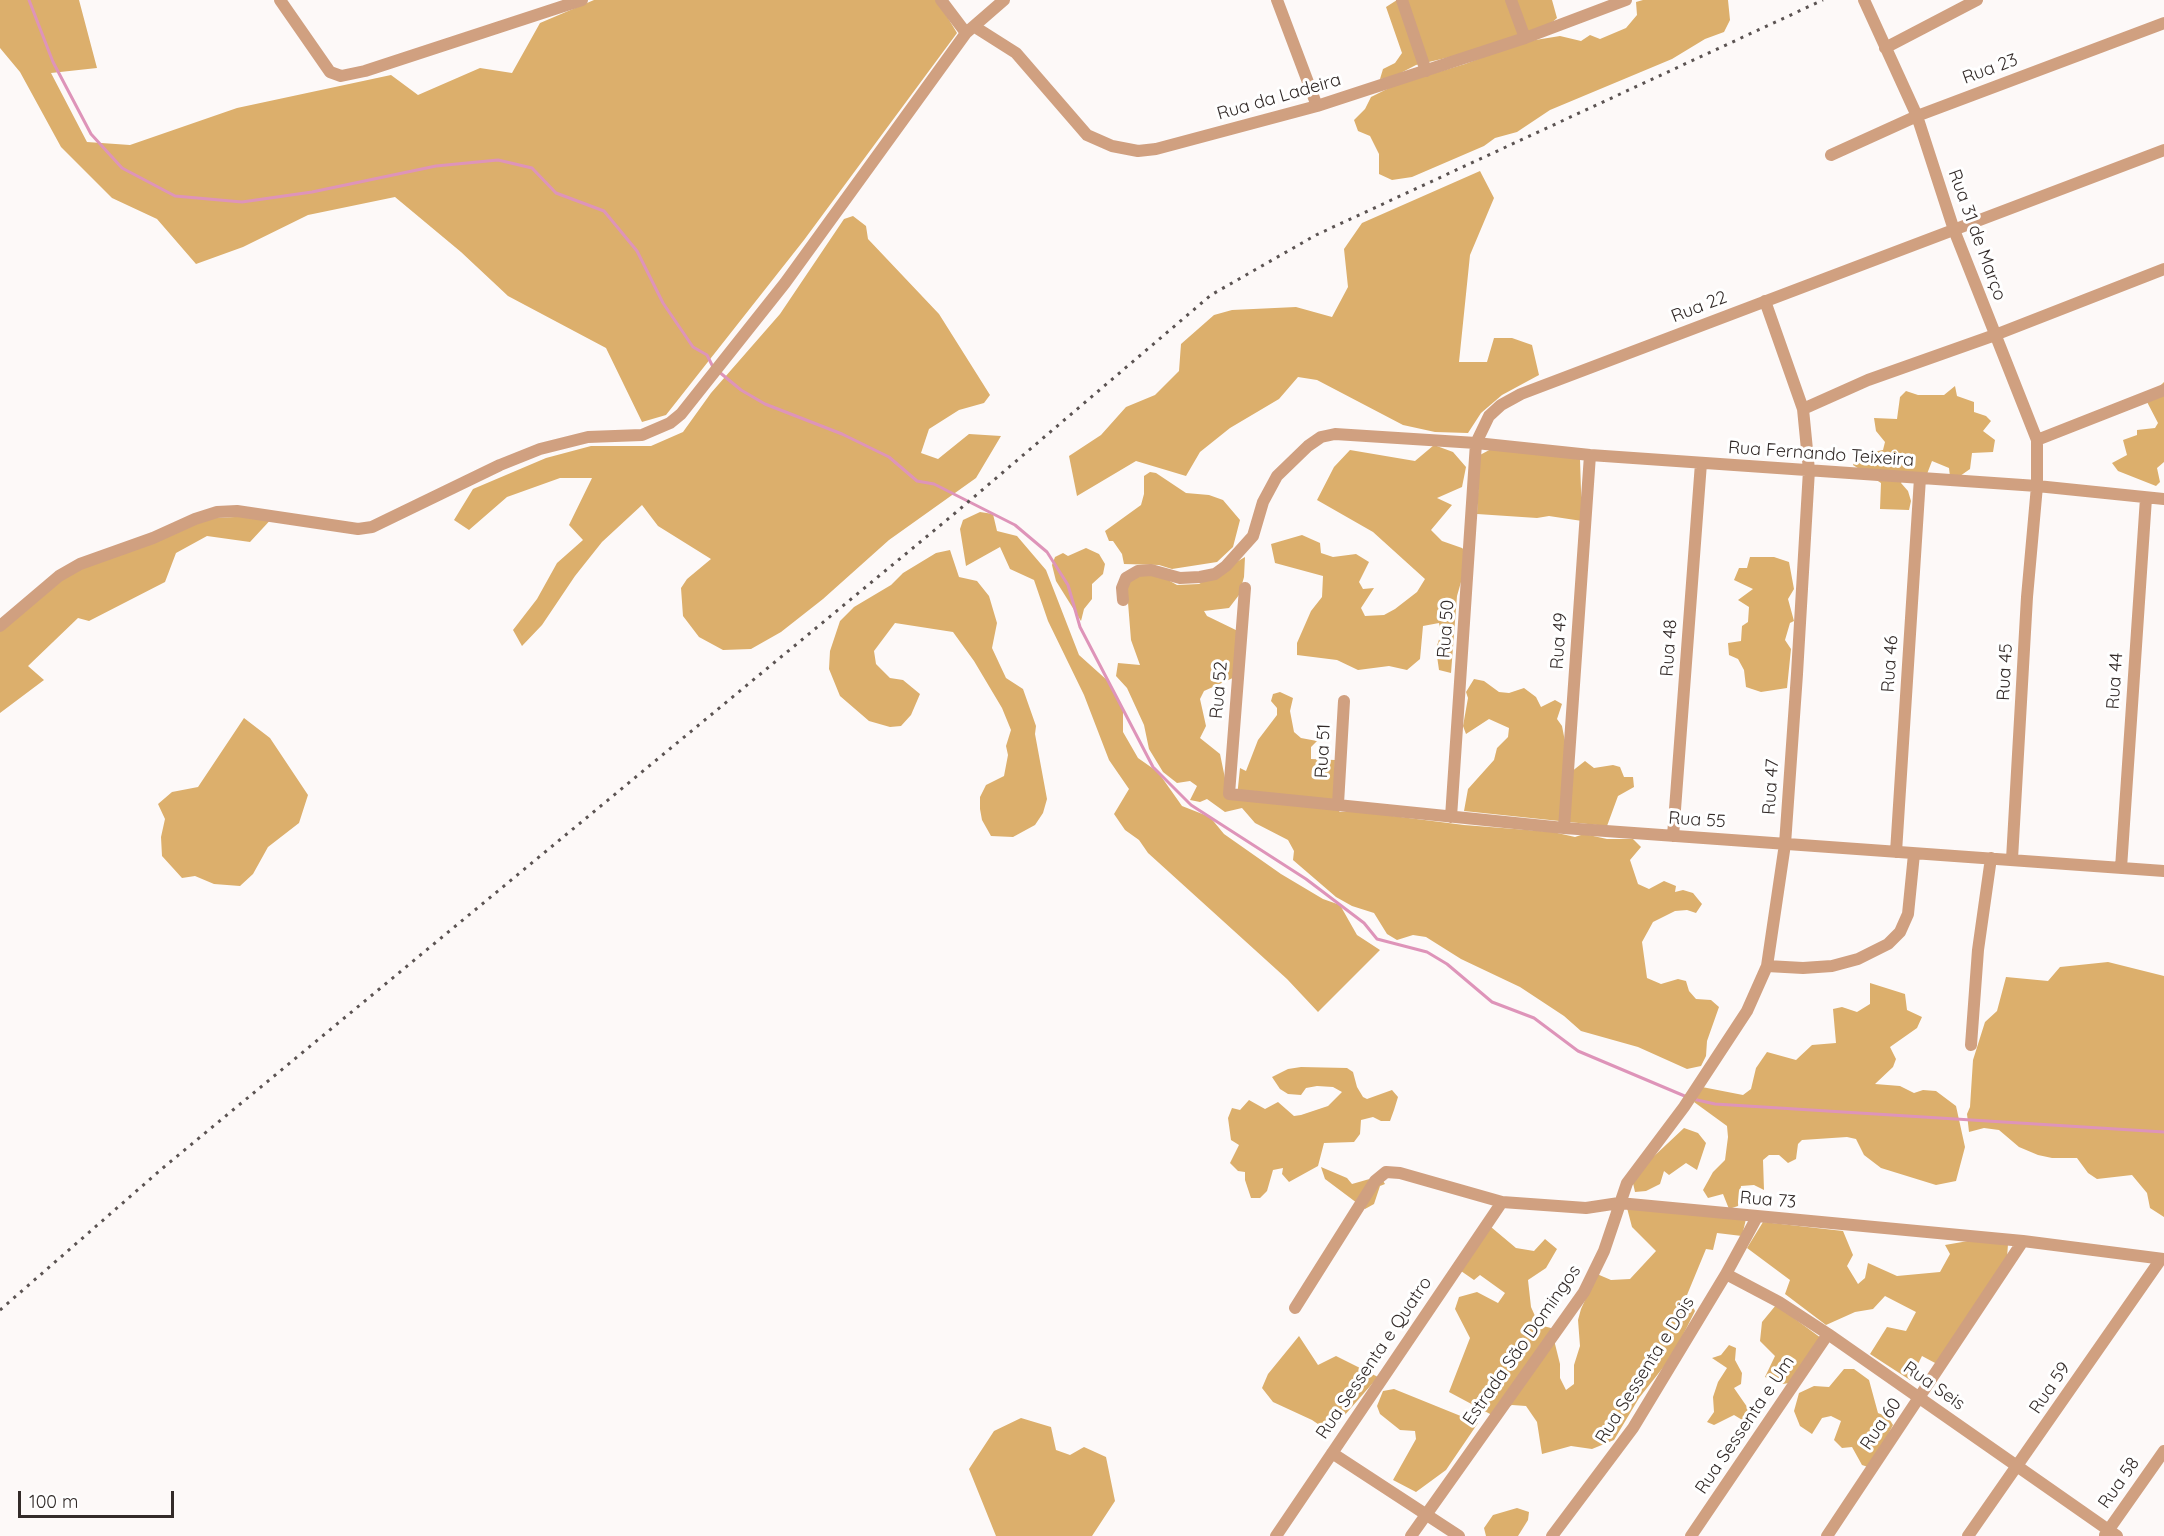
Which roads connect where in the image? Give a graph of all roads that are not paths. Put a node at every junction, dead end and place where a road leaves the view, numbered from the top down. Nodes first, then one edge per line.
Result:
1 (280, 0) edge
2 (582, 0) edge
3 (941, 0) edge
4 (1004, 0) edge
5 (1276, 0) edge
6 (1402, 0) edge
7 (1511, 0) edge
8 (1626, 0) edge
9 (1864, 0) edge
10 (1977, 0) edge
11 (2164, 23) edge
12 (971, 30) junction
13 (1525, 38) junction
14 (1885, 48) junction
15 (1426, 70) junction
16 (1317, 106) junction
17 (1917, 116) junction
18 (2164, 150) edge
19 (1831, 155) dead end
20 (1954, 230) junction
21 (2164, 269) edge
22 (1765, 301) junction
23 (1995, 335) junction
24 (2164, 390) edge
25 (1803, 409) junction
26 (2037, 440) junction
27 (1476, 443) junction
28 (1590, 455) junction
29 (1701, 463) junction
30 (1809, 470) junction
31 (1920, 478) junction
32 (2037, 486) junction
33 (2146, 498) junction
34 (2164, 499) edge
35 (1245, 588) dead end
36 (1123, 600) dead end
37 (0, 626) edge
38 (1344, 701) dead end
39 (1229, 794) joint
40 (1338, 804) junction
41 (1451, 817) junction
42 (1564, 828) junction
43 (1673, 836) junction
44 (1785, 844) junction
45 (1896, 852) junction
46 (1914, 854) junction
47 (1991, 858) junction
48 (2012, 859) junction
49 (2121, 868) junction
50 (2164, 871) edge
51 (1767, 966) junction
52 (1971, 1045) dead end
53 (1684, 1107) joint
54 (1502, 1202) junction
55 (1618, 1203) junction
56 (1757, 1217) junction
57 (2023, 1241) junction
58 (2162, 1259) edge
59 (1726, 1274) junction
60 (1295, 1308) dead end
61 (1828, 1334) junction
62 (1920, 1398) junction
63 (2164, 1451) edge
64 (1332, 1453) junction
65 (2018, 1467) junction
66 (1427, 1513) junction
67 (2110, 1534) edge
68 (1276, 1536) edge
69 (1411, 1536) edge
70 (1460, 1536) edge
71 (1552, 1536) edge
72 (1691, 1536) edge
73 (1827, 1536) edge
74 (1968, 1536) edge

1 - 2 street
3 - 12 street
4 - 12 street
5 - 16 street
6 - 15 street
7 - 13 street
8 - 13 street, Rua da Ladeira
9 - 14 street, Rua 31 de Março
10 - 14 street
11 - 17 street, Rua 23
12 - 16 street, Rua da Ladeira
12 - 37 street
13 - 15 street, Rua da Ladeira
14 - 17 street, Rua 31 de Março
15 - 16 street, Rua da Ladeira
17 - 19 street, Rua 23
17 - 20 street, Rua 31 de Março
18 - 20 street, Rua 22
20 - 22 street, Rua 22
20 - 23 street, Rua 31 de Março
21 - 23 street
22 - 25 street, Rua 47
22 - 27 street, Rua 22
23 - 25 street
23 - 26 street, Rua 31 de Março
24 - 26 street
25 - 30 street, Rua 47
26 - 32 street, Rua 31 de Março
27 - 28 street, Rua Fernando Teixeira
27 - 36 street, Rua Fernando Teixeira
27 - 41 street, Rua 50
28 - 29 street, Rua Fernando Teixeira
28 - 42 street, Rua 49
29 - 30 street, Rua Fernando Teixeira
29 - 43 street, Rua 48
30 - 31 street, Rua Fernando Teixeira
30 - 44 street, Rua 47
31 - 32 street, Rua Fernando Teixeira
31 - 45 street, Rua 46
32 - 33 street, Rua Fernando Teixeira
32 - 48 street, Rua 45
33 - 34 street, Rua Fernando Teixeira
33 - 49 street, Rua 44
35 - 39 street, Rua 52
38 - 40 street, Rua 51
39 - 40 street, Rua 55
40 - 41 street, Rua 55
41 - 42 street, Rua 55
42 - 43 street, Rua 55
43 - 44 street, Rua 55
44 - 45 street, Rua 55
44 - 51 street, Rua 47
45 - 46 street, Rua 55
46 - 47 street, Rua 55
46 - 51 street
47 - 48 street, Rua 55
47 - 52 street
48 - 49 street, Rua 55
49 - 50 street, Rua 55
51 - 53 street, Rua 47
53 - 55 street, Estrada São Domingos
54 - 55 street, Rua 73
54 - 60 street, Rua 73
54 - 64 street, Rua Sessenta e Quatro
55 - 56 street, Rua 73
55 - 66 street, Estrada São Domingos
56 - 57 street, Rua 73
56 - 59 street, Rua Sessenta e Dois
57 - 58 street, Rua 73
57 - 62 street, Rua 60
58 - 65 street, Rua 59
59 - 61 street, Rua Seis
59 - 71 street, Rua Sessenta e Dois
61 - 62 street, Rua Seis
61 - 72 street, Rua Sessenta e Um
62 - 65 street, Rua Seis
62 - 73 street, Rua 60
63 - 67 street, Rua 58
64 - 66 street
64 - 68 street, Rua Sessenta e Quatro
65 - 67 street, Rua Seis
65 - 74 street, Rua 59
66 - 69 street, Estrada São Domingos
66 - 70 street

